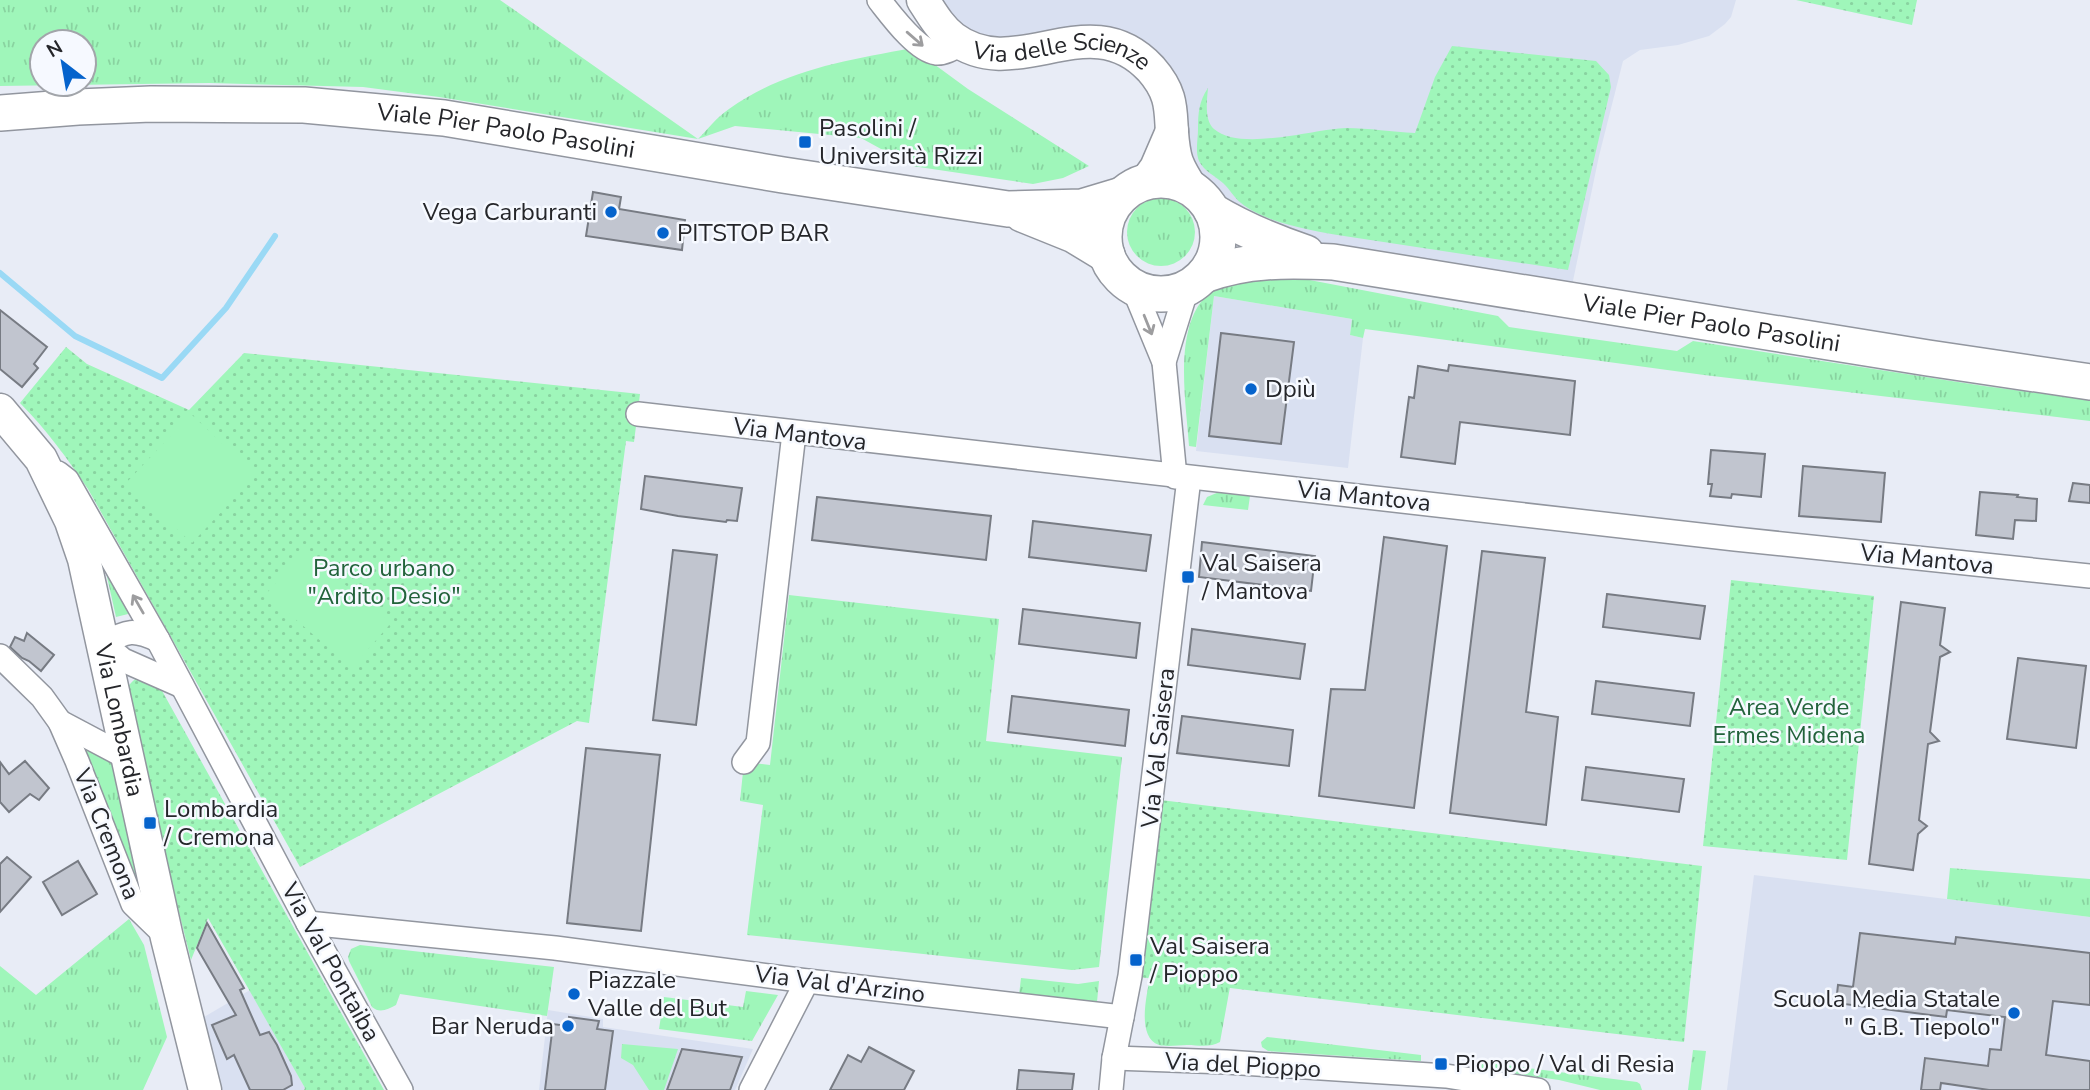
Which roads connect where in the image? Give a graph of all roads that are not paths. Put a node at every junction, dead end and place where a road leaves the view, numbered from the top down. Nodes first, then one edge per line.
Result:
1 (879, 0) edge
2 (923, 0) edge
3 (962, 43) junction
4 (0, 113) edge
5 (1172, 131) junction
6 (1134, 188) junction
7 (1202, 200) junction
8 (1008, 209) junction
9 (1107, 255) junction
10 (1333, 262) junction
11 (1196, 281) junction
12 (1133, 287) junction
13 (1164, 362) junction
14 (2090, 382) edge
15 (0, 411) edge
16 (638, 414) dead end
17 (794, 433) junction
18 (41, 459) junction
19 (1182, 478) junction
20 (2090, 576) edge
21 (158, 640) junction
22 (104, 644) junction
23 (0, 656) edge
24 (153, 671) junction
25 (182, 686) junction
26 (115, 696) junction
27 (60, 722) junction
28 (128, 758) junction
29 (744, 762) dead end
30 (308, 923) junction
31 (167, 938) junction
32 (807, 981) junction
33 (1122, 1017) junction
34 (1114, 1058) junction
35 (1388, 1082) edge
36 (205, 1090) edge
37 (401, 1090) edge
38 (751, 1090) edge
39 (1111, 1090) edge
40 (1538, 1090) edge

1 -> 3 street
2 - 3 street, Via delle Scienze
3 - 5 street, Via delle Scienze
4 - 8 main road, Viale Pier Paolo Pasolini
5 - 6 street, Via delle Scienze
5 - 7 street, Via delle Scienze
6 - 7 main road
6 - 8 main road, Viale Pier Paolo Pasolini
6 - 9 main road
7 - 10 main road, Viale Pier Paolo Pasolini
7 - 11 main road
8 - 9 main road, Viale Pier Paolo Pasolini
9 - 12 main road
10 - 11 main road, Viale Pier Paolo Pasolini
10 - 14 main road, Viale Pier Paolo Pasolini
11 - 12 main road
11 - 13 street
12 -> 13 street
13 - 19 street
15 - 18 street, Via Lombardia
16 - 17 street, Via Mantova
17 - 19 street, Via Mantova
17 - 29 street
21 -> 18 street, Via Val Pontaiba
18 - 22 street, Via Lombardia
19 - 20 street, Via Mantova
19 - 33 street, Via Val Saisera
21 - 22 street
21 - 25 street, Via Val Pontaiba
22 - 24 street
22 - 26 street, Via Lombardia
23 - 27 street, Via Cremona
24 - 25 street
24 - 26 street
25 - 30 street, Via Val Pontaiba
26 - 28 street, Via Lombardia
27 - 28 street, Via Cremona
27 - 31 street, Via Cremona
28 - 31 street, Via Lombardia
30 - 32 street, Via Val d'Arzino
30 - 37 street, Via Val Pontaiba
31 - 36 street, Via Lombardia
32 - 33 street, Via Val d'Arzino
32 - 38 street
33 - 34 street, Via Val Saisera
34 - 35 street, Via del Pioppo
34 - 39 street, Via Val Saisera
35 - 40 street, Via del Pioppo

